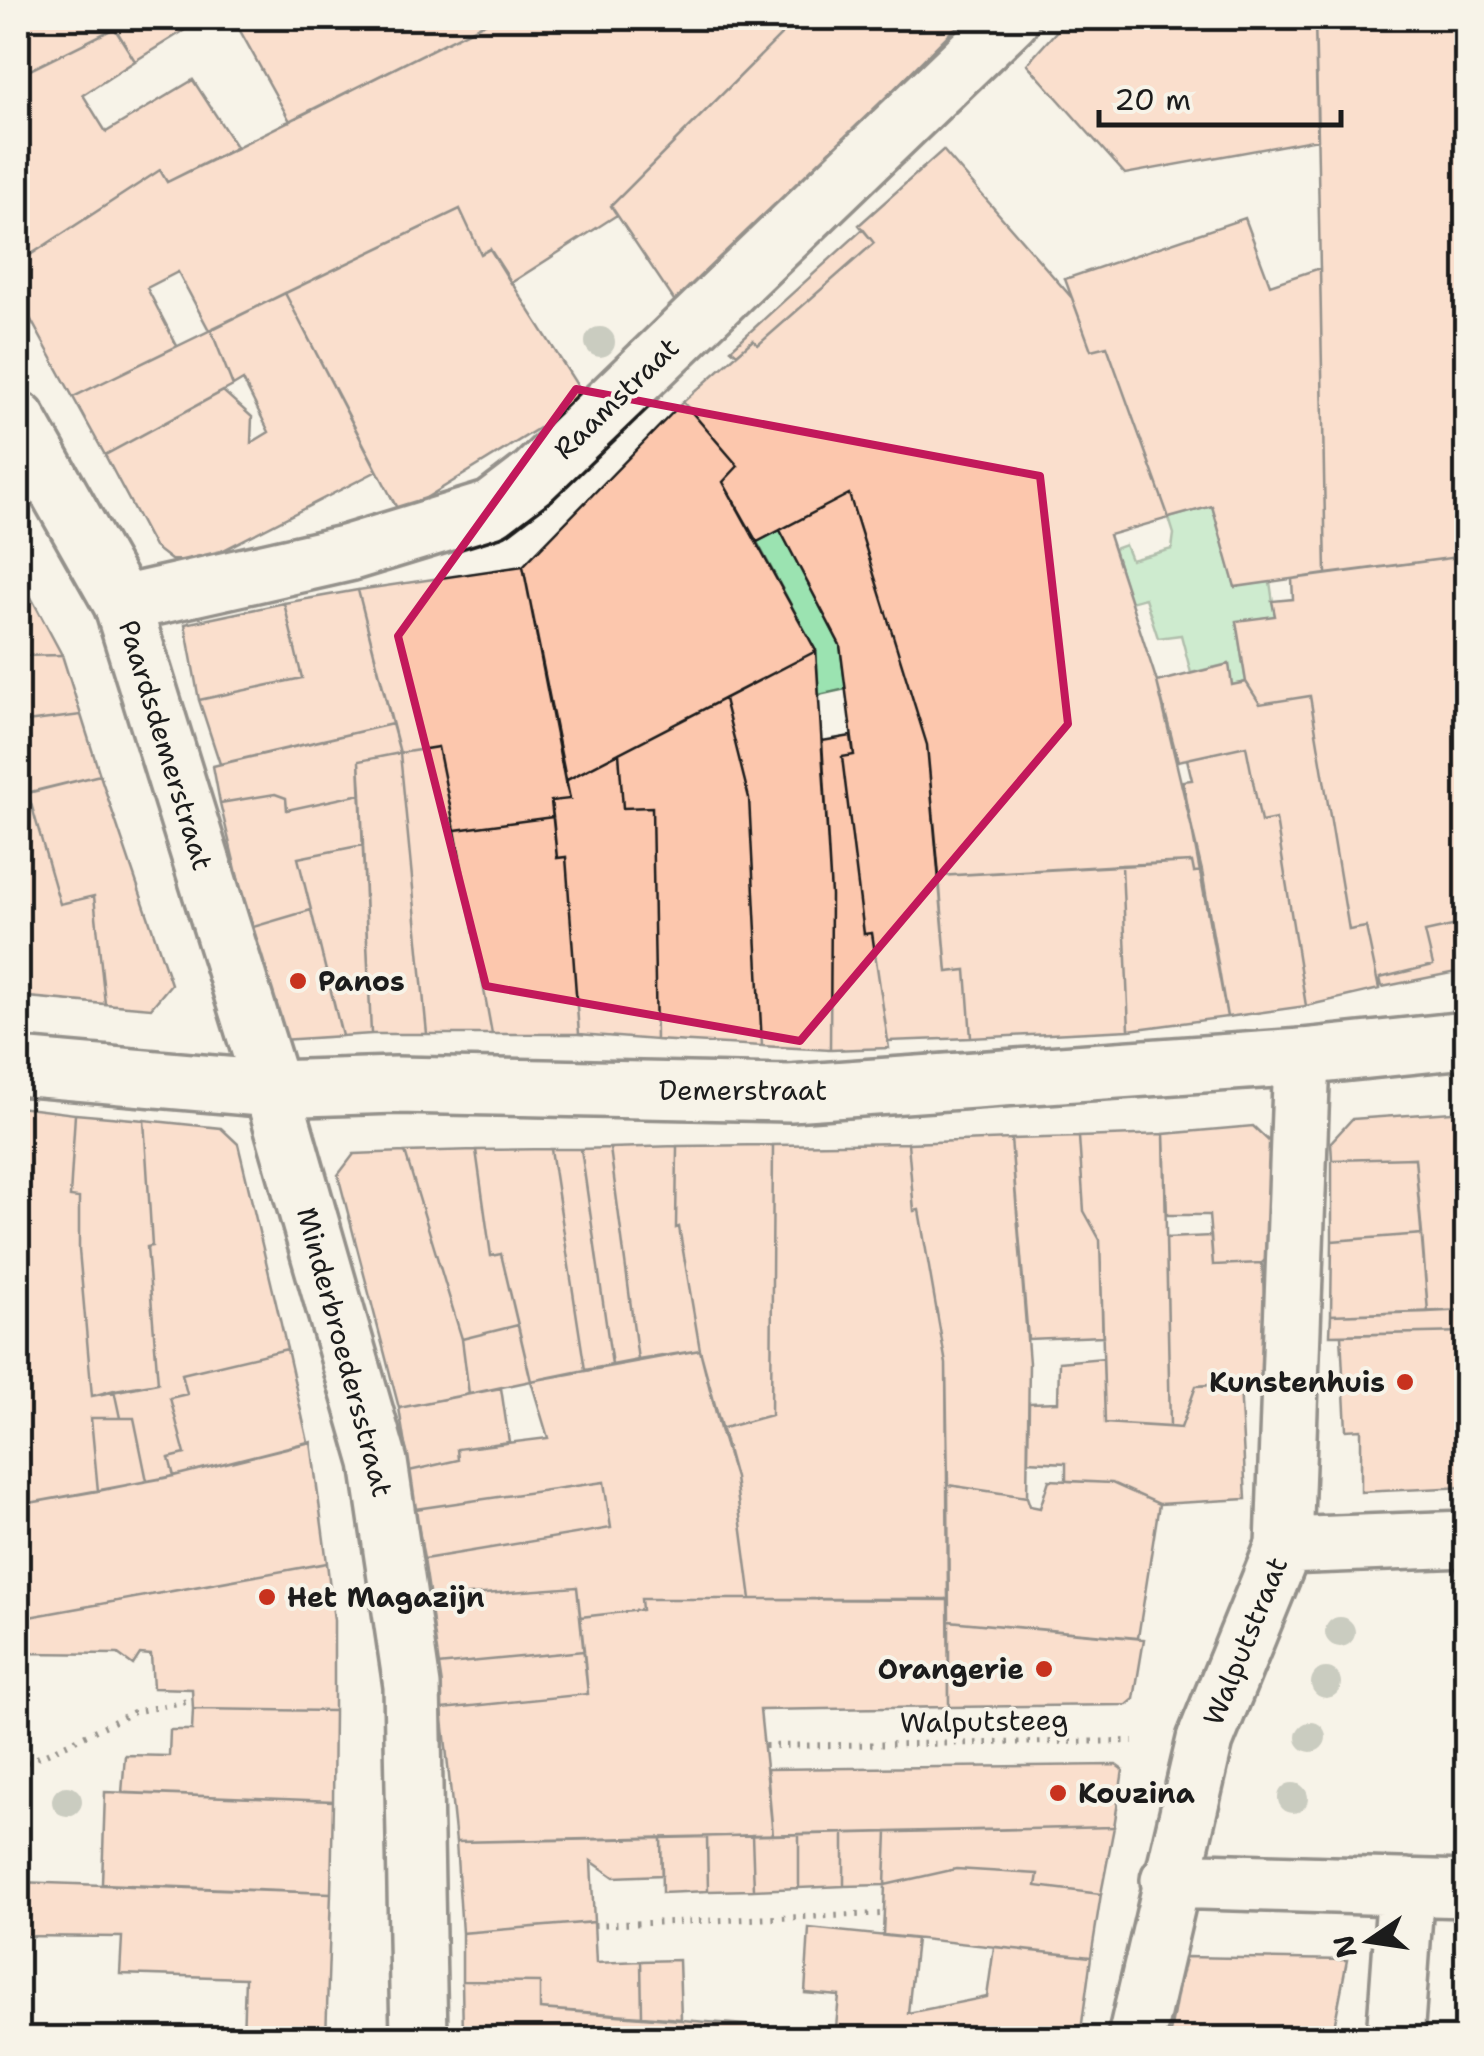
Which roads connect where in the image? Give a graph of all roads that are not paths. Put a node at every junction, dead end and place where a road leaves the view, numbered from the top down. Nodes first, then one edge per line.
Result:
1 (1011, 18) edge
2 (18, 420) edge
3 (122, 604) junction
4 (1466, 1040) edge
5 (1302, 1056) junction
6 (18, 1068) edge
7 (272, 1089) junction
8 (1466, 1539) edge
9 (1284, 1546) junction
10 (1169, 1880) junction
11 (1406, 1887) junction
12 (1466, 1888) edge
13 (419, 2038) edge
14 (1136, 2038) edge
15 (1395, 2038) edge

1 - 3 street, Raamstraat
2 - 3 street, Paardsdemerstraat
3 - 7 street, Paardsdemerstraat
4 - 5 street, Demerstraat
5 - 7 street, Demerstraat
5 - 9 street, Walputstraat
6 - 7 street, Demerstraat
7 - 13 street, Minderbroedersstraat
8 - 9 street
9 - 10 street, Walputstraat
10 - 11 street
10 - 14 street, Walputstraat
11 - 12 street
11 - 15 street

